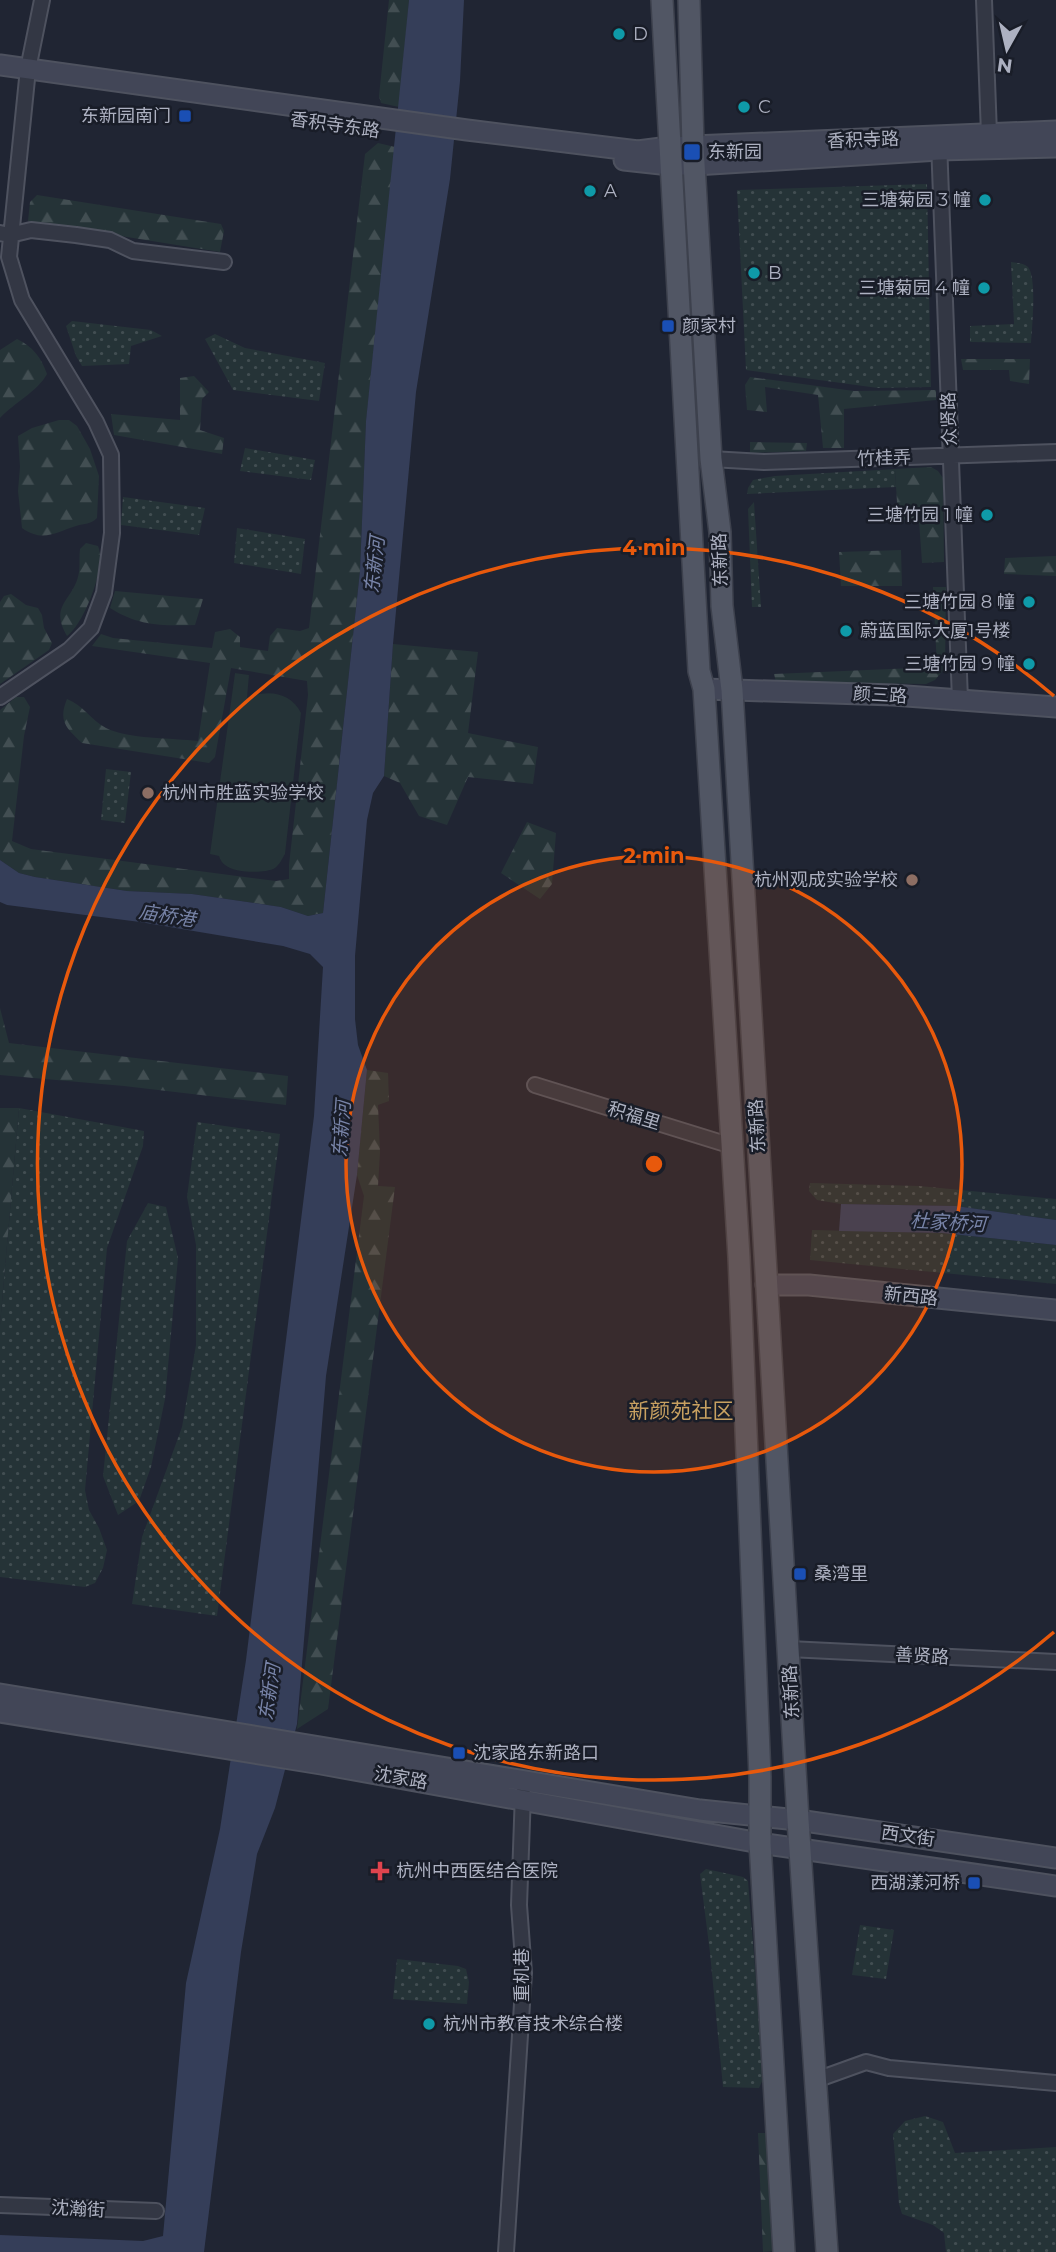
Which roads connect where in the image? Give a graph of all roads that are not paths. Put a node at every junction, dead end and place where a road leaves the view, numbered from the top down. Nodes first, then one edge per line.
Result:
1 (42, 0) edge
2 (662, 0) edge
3 (689, 0) edge
4 (984, 0) edge
5 (0, 65) edge
6 (28, 76) junction
7 (0, 78) edge
8 (1056, 131) edge
9 (989, 134) junction
10 (939, 144) junction
11 (1056, 147) edge
12 (694, 155) junction
13 (670, 156) junction
14 (5, 234) edge
15 (224, 262) dead end
16 (1056, 452) edge
17 (950, 456) junction
18 (711, 459) junction
19 (704, 689) junction
20 (732, 690) junction
21 (0, 697) edge
22 (960, 700) junction
23 (1056, 707) edge
24 (535, 1085) dead end
25 (732, 1146) junction
26 (766, 1284) junction
27 (1056, 1310) edge
28 (789, 1649) junction
29 (1056, 1662) edge
30 (0, 1694) edge
31 (0, 1712) edge
32 (225, 1740) junction
33 (524, 1791) junction
34 (761, 1816) junction
35 (798, 1820) junction
36 (760, 1843) junction
37 (801, 1849) junction
38 (1056, 1857) edge
39 (1056, 1886) edge
40 (816, 2080) junction
41 (1056, 2083) edge
42 (0, 2205) edge
43 (156, 2211) dead end
44 (506, 2252) edge
45 (784, 2252) edge
46 (828, 2252) edge

1 - 6 street
2 - 13 main road, 东新路
3 - 12 main road, 东新路
4 - 9 street
5 - 6 main road, 香积寺东路
6 - 7 main road, 香积寺东路
6 - 13 main road, 香积寺东路
6 - 14 street
8 - 9 main road, 香积寺路
9 - 10 main road, 香积寺路
10 - 11 main road, 香积寺路
10 - 12 main road, 香积寺路
10 - 17 street, 众贤路
12 - 13 main road, 香积寺路
12 - 18 main road, 东新路
13 - 19 main road, 东新路
14 - 15 street
14 - 21 street
16 - 17 street, 竹桂弄
17 - 18 street, 竹桂弄
17 - 22 street, 众贤路
18 - 20 main road, 东新路
19 - 20 main road, 颜三路
19 - 25 main road, 东新路
20 - 22 main road, 颜三路
20 - 26 main road, 东新路
22 - 23 main road, 颜三路
24 - 25 street, 积福里
25 - 34 main road, 东新路
26 - 27 main road, 新西路
26 - 28 main road, 东新路
28 - 29 street, 善贤路
28 - 35 main road, 东新路
30 - 32 main road, 沈家路
31 - 32 main road, 沈家路
32 - 33 main road, 沈家路
33 - 34 main road, 沈家路
33 - 36 main road, 沈家路
33 - 44 street, 重机巷
34 - 35 main road, 西文街
34 - 36 main road, 东新路
35 - 37 main road, 东新路
35 - 38 main road, 西文街
36 - 37 main road, 沈家路
36 - 45 main road, 东新路
37 - 39 main road, 西文街
37 - 40 main road, 东新路
40 - 41 street
40 - 46 main road, 东新路
42 - 43 street, 沈瀚街

